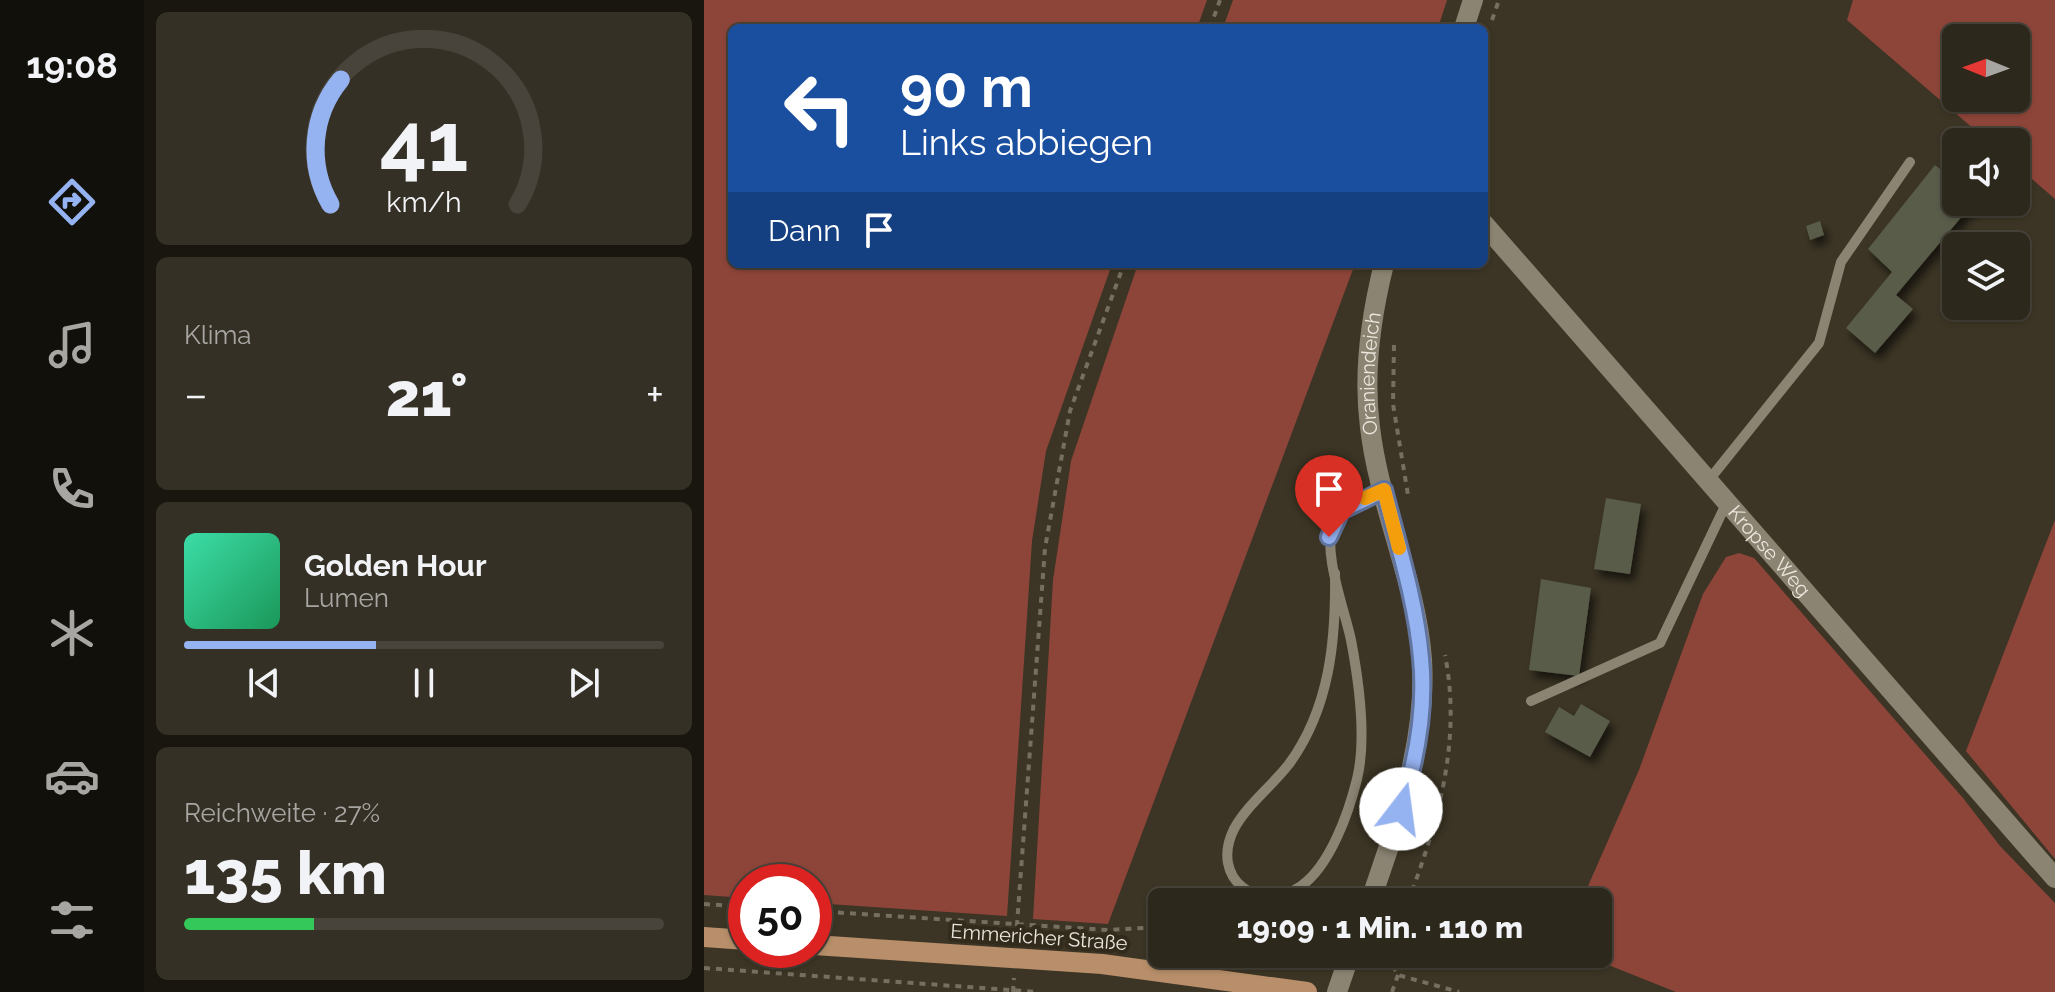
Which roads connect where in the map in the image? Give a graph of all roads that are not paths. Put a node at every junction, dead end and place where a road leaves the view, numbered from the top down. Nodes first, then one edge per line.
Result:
1 (1473, 0) edge
2 (1465, 24) edge
3 (1910, 162) dead end
4 (1488, 229) edge
5 (1383, 268) edge
6 (1709, 480) junction
7 (1384, 490) junction
8 (1728, 502) junction
9 (1335, 573) junction
10 (1531, 701) dead end
11 (2055, 878) edge
12 (1375, 888) edge
13 (704, 937) edge
14 (728, 939) edge
15 (832, 946) edge
16 (1345, 968) edge
17 (1307, 992) edge
18 (1337, 992) edge

1 - 2 street
3 - 6 lane
4 - 6 street, Kropse Weg
5 - 7 street, Oraniendeich
6 - 8 street, Kropse Weg
7 - 9 lane
7 - 12 street, Oraniendeich
8 - 10 lane
8 - 11 street, Kropse Weg
9 - 9 lane
13 - 14 main road
15 - 17 main road, Emmericher Straße
16 - 18 street

